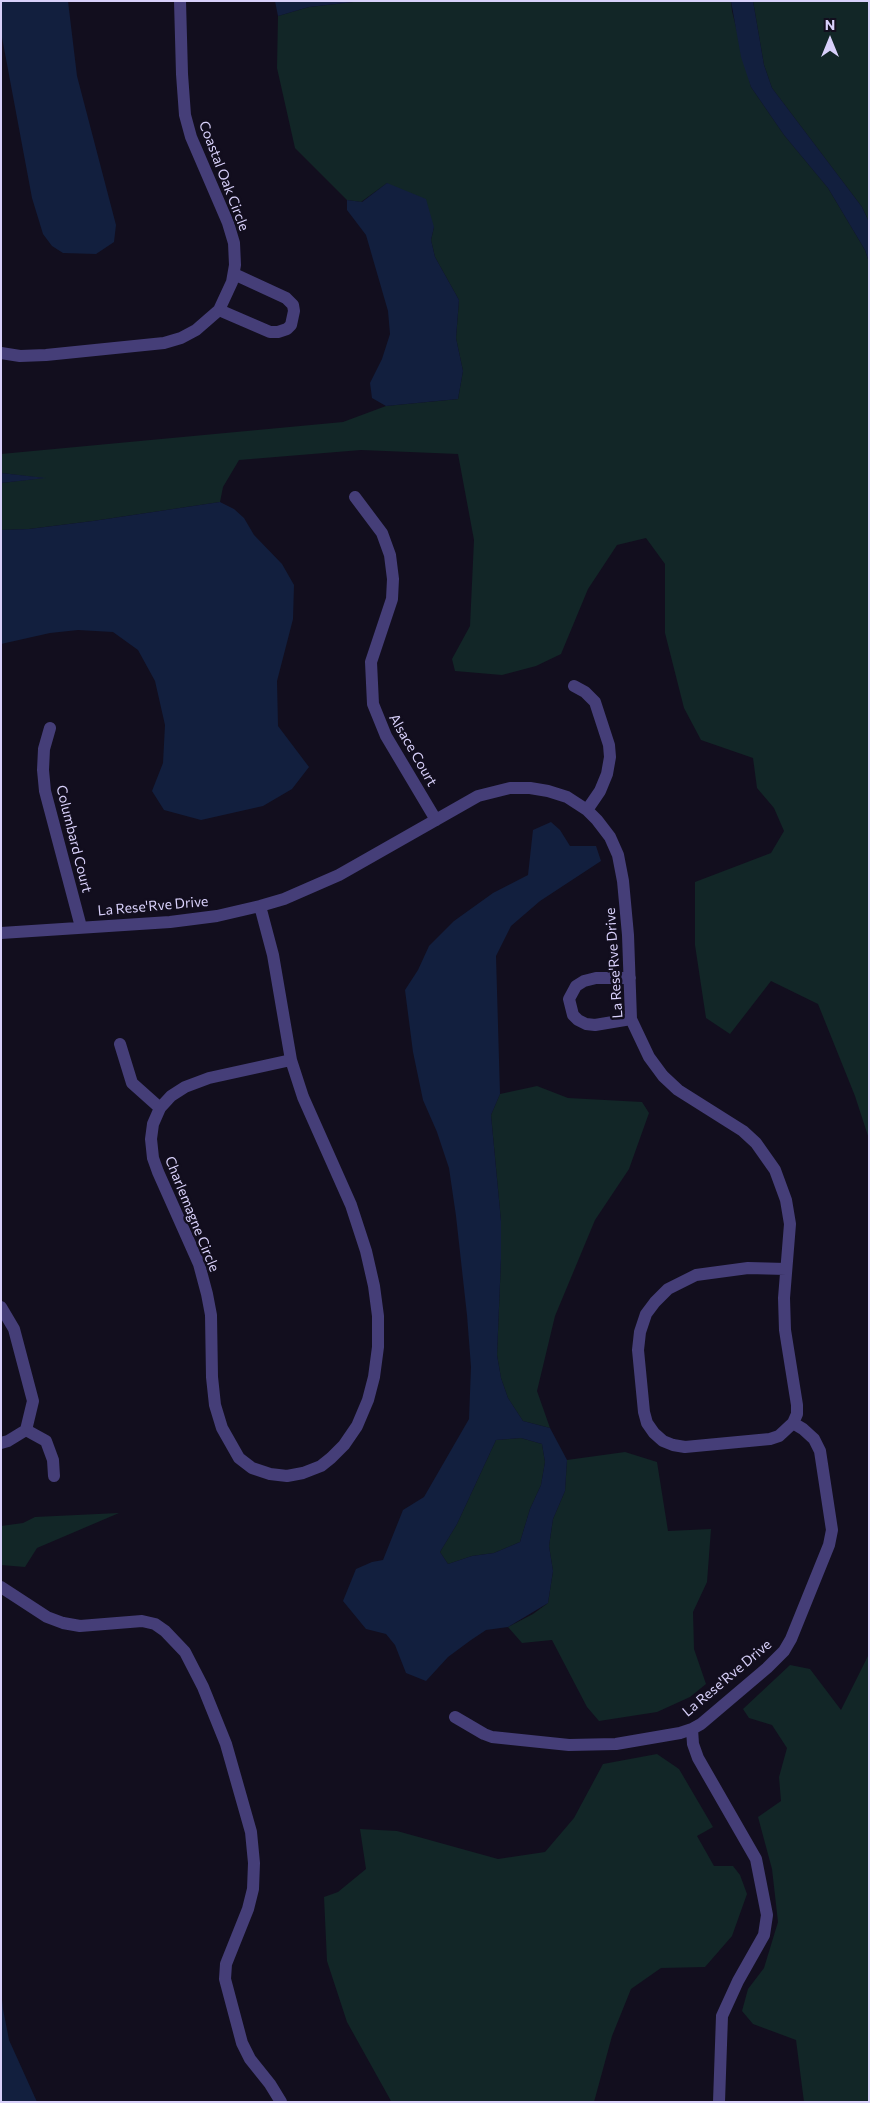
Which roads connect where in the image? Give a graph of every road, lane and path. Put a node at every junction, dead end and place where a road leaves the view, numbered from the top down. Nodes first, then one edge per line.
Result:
1 (180, 1) edge
2 (234, 274) junction
3 (219, 310) junction
4 (1, 352) edge
5 (355, 497) dead end
6 (574, 686) dead end
7 (50, 728) dead end
8 (587, 810) junction
9 (436, 820) junction
10 (260, 906) junction
11 (81, 927) junction
12 (1, 933) edge
13 (630, 978) junction
14 (631, 1019) junction
15 (120, 1044) dead end
16 (291, 1060) junction
17 (160, 1108) junction
18 (786, 1269) junction
19 (1, 1307) edge
20 (793, 1423) junction
21 (26, 1430) junction
22 (1, 1442) edge
23 (54, 1476) dead end
24 (1, 1587) edge
25 (455, 1717) dead end
26 (692, 1729) junction
27 (281, 2102) edge
28 (719, 2102) edge

1 - 2 street, Coastal Oak Circle
2 - 3 street, Coastal Oak Circle
2 - 3 street
3 - 4 street, Coastal Oak Circle
5 - 9 street, Alsace Court
6 - 8 street
7 - 11 street, Columbard Court
8 - 9 street, La Rese'Rve Drive
8 - 13 street, La Rese'Rve Drive
9 - 10 street, La Rese'Rve Drive
10 - 11 street, La Rese'Rve Drive
10 - 16 street, Charlemagne Circle
11 - 12 street, La Rese'Rve Drive
13 - 14 street, La Rese'Rve Drive
13 - 14 street
14 - 18 street, La Rese'Rve Drive
15 - 17 street
16 - 17 street
16 - 17 street, Charlemagne Circle
18 - 20 street, La Rese'Rve Drive
18 - 20 street
19 - 21 street
20 - 26 street, La Rese'Rve Drive
21 - 22 street
21 - 23 street
24 - 27 street
25 - 26 street, La Rese'Rve Drive
26 - 28 street

